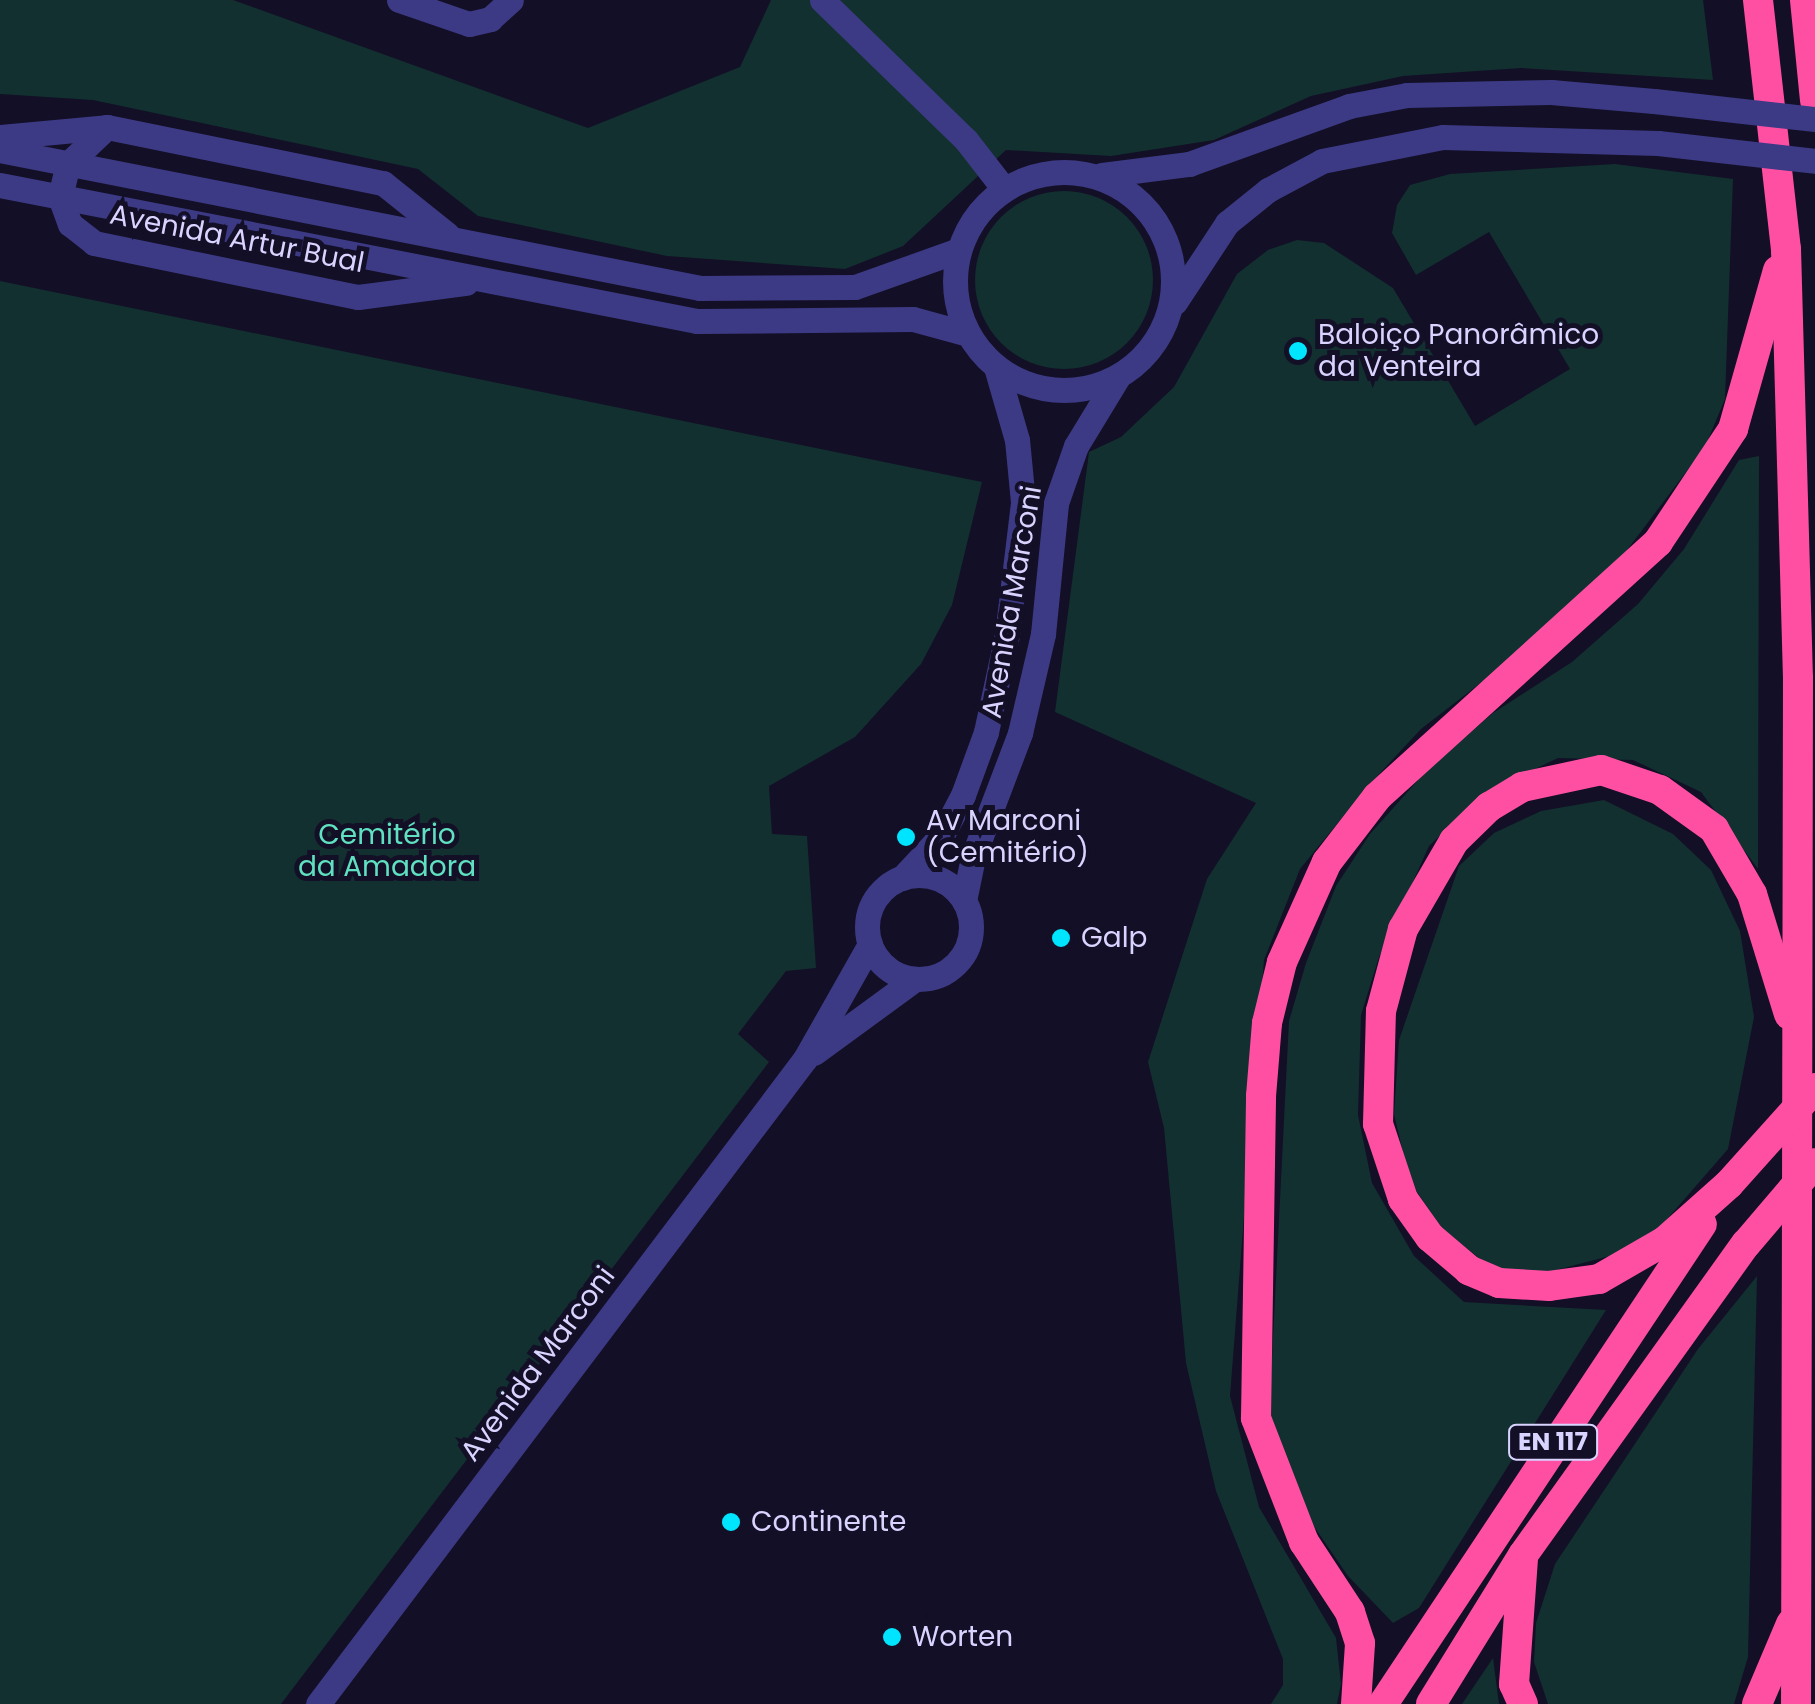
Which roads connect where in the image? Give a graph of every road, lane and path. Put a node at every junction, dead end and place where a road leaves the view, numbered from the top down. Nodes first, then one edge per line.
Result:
1 (399, 0) edge
2 (511, 0) edge
3 (822, 0) edge
4 (1758, 0) edge
5 (1805, 0) edge
6 (1815, 101) edge
7 (1815, 119) edge
8 (107, 126) junction
9 (0, 137) edge
10 (0, 150) edge
11 (1815, 161) edge
12 (68, 164) junction
13 (1095, 175) junction
14 (0, 185) edge
15 (1004, 190) junction
16 (60, 197) junction
17 (451, 237) junction
18 (1786, 248) junction
19 (959, 250) junction
20 (486, 280) junction
21 (1170, 311) junction
22 (968, 334) junction
23 (996, 367) junction
24 (1118, 377) junction
25 (902, 878) junction
26 (964, 902) junction
27 (870, 944) junction
28 (915, 979) junction
29 (1800, 1045) junction
30 (805, 1059) junction
31 (1815, 1088) edge
32 (1815, 1163) edge
33 (1729, 1184) junction
34 (1523, 1555) junction
35 (1796, 1612) junction
36 (318, 1704) edge
37 (1356, 1704) edge
38 (1383, 1704) edge
39 (1432, 1704) edge
40 (1523, 1704) edge
41 (1757, 1704) edge
42 (1796, 1704) edge

1 - 2 street
3 - 15 street
4 - 18 highway
5 - 6 highway
7 - 13 street, bridge
8 - 9 street, Avenida Artur Bual
8 - 12 street
8 - 17 street, Avenida Artur Bual
10 - 12 street, Avenida Artur Bual
11 - 21 street, bridge
12 - 16 street
12 - 17 street, Avenida Artur Bual
13 - 15 street
13 - 21 street
14 - 16 street, Avenida Artur Bual
15 - 19 street
16 - 20 street, Avenida Artur Bual
16 - 20 street, Avenida Artur Bual
17 - 19 street, Avenida Artur Bual
18 - 29 highway
18 - 37 highway
19 - 22 street
20 - 22 street, Avenida Artur Bual
21 - 24 street
22 - 23 street
23 - 24 street
23 - 25 street, Avenida Marconi
24 - 26 street, Avenida Marconi
25 - 26 street
25 - 27 street
26 - 28 street
27 - 28 street
27 - 30 street, Avenida Marconi
28 - 30 street, Avenida Marconi
29 - 33 highway
29 - 35 highway
30 - 36 street, Avenida Marconi
31 - 33 highway, EN 117, bridge
32 - 34 highway, EN 117, bridge
33 - 38 highway, EN 117
34 - 39 highway, EN 117
34 - 40 highway
35 - 41 highway
35 - 42 highway

